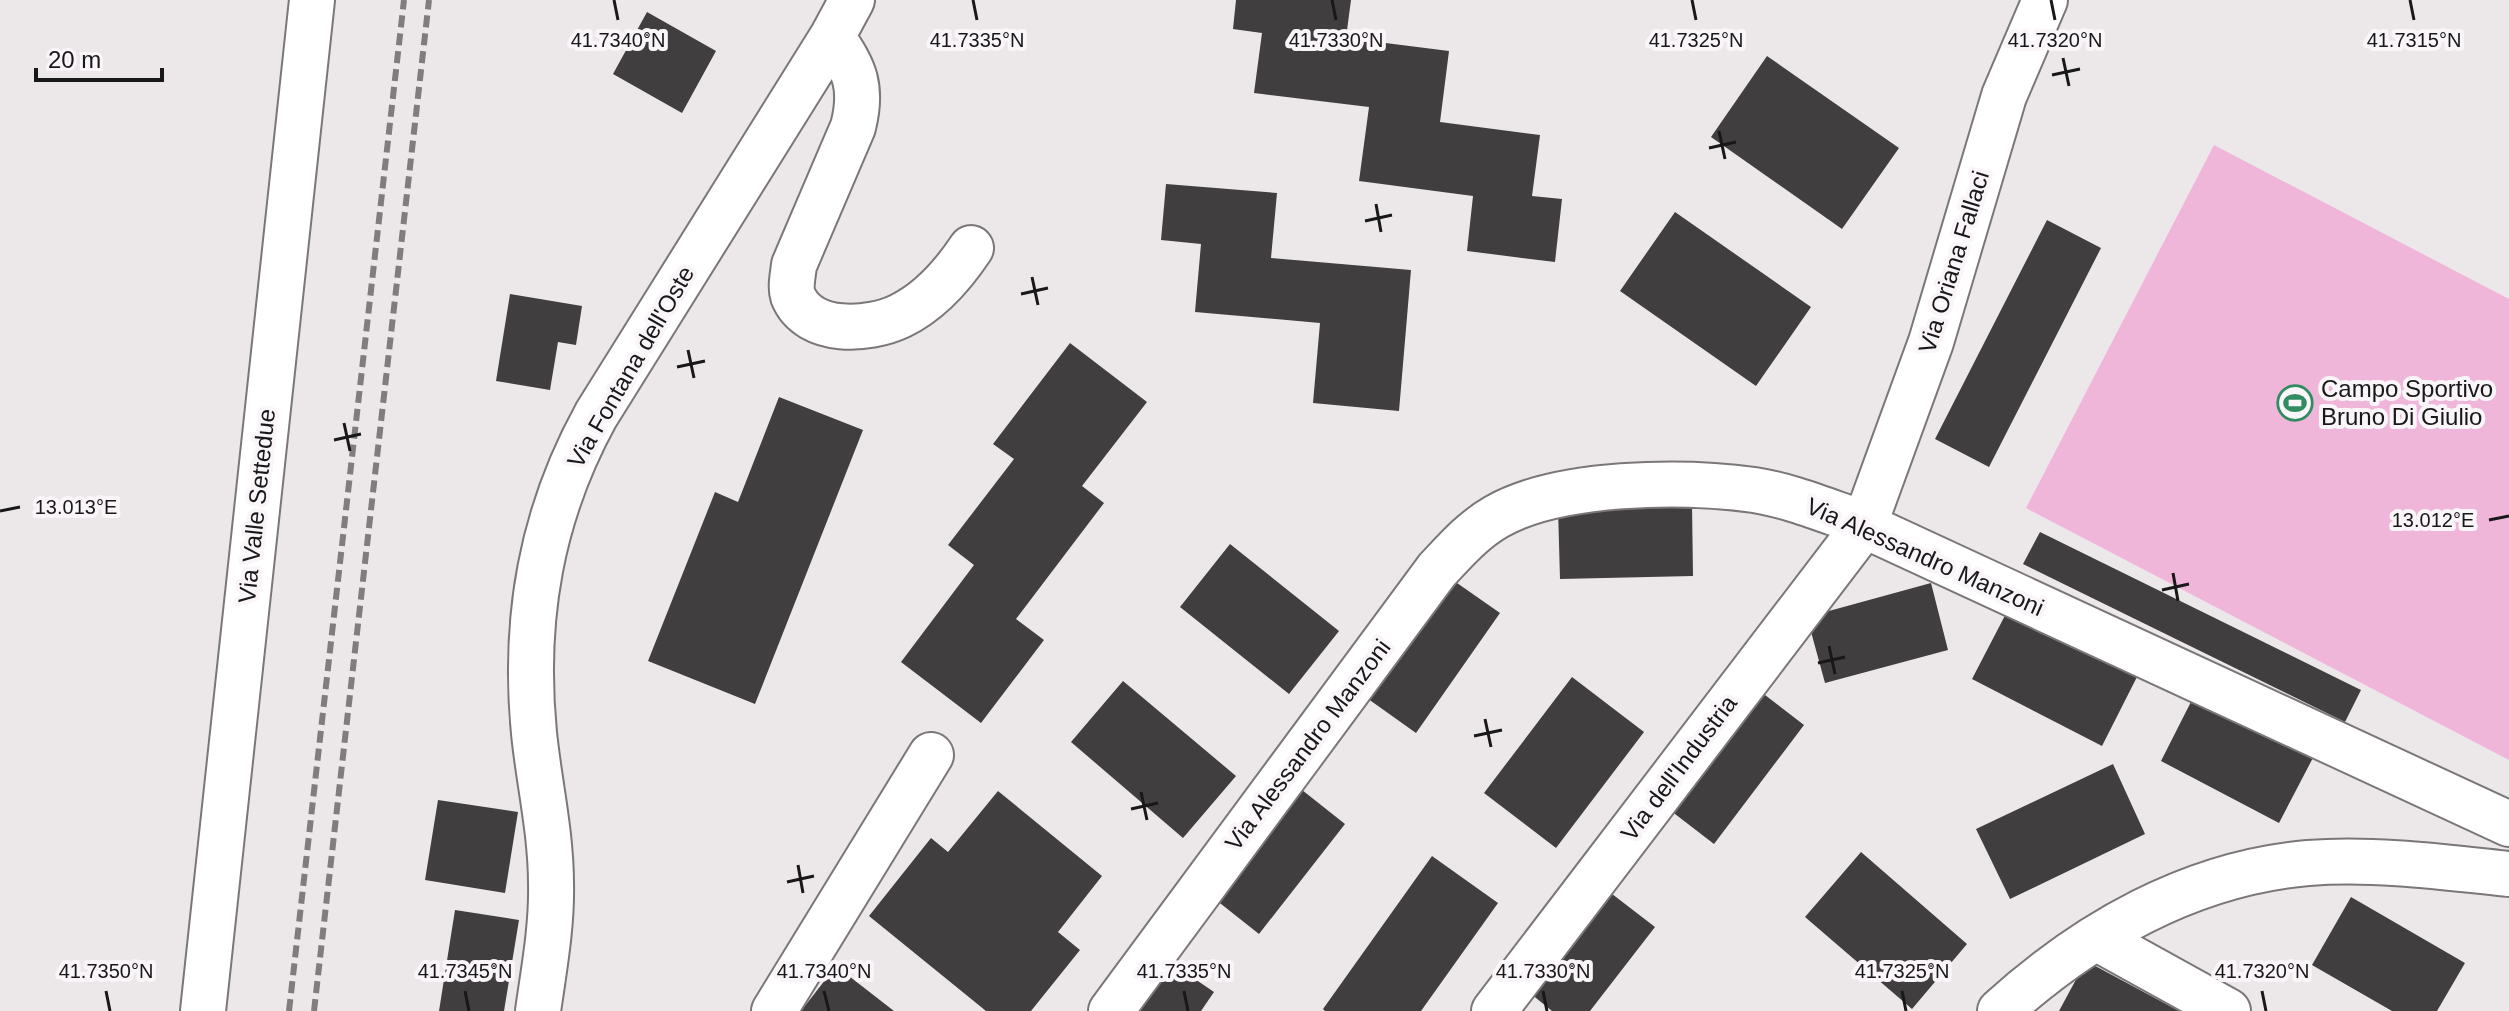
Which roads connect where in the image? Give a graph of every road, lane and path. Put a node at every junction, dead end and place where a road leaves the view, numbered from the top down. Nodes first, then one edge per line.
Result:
1 (312, 0) edge
2 (2045, 0) edge
3 (842, 18) edge
4 (971, 248) dead end
5 (1864, 526) junction
6 (931, 755) dead end
7 (2509, 824) edge
8 (2509, 874) edge
9 (2096, 938) junction
10 (203, 1011) edge
11 (538, 1011) edge
12 (774, 1011) edge
13 (1111, 1011) edge
14 (1494, 1011) edge
15 (2000, 1011) edge
16 (2228, 1011) edge

1 - 10 street, Via Valle Settedue
2 - 5 street, Via Oriana Fallaci
3 - 4 street
3 - 11 street, Via Fontana dell'Oste
5 - 7 street, Via Alessandro Manzoni
5 - 13 street, Via Alessandro Manzoni
5 - 14 street, Via dell'Industria
6 - 12 street
8 - 9 street
9 - 15 street
9 - 16 street

